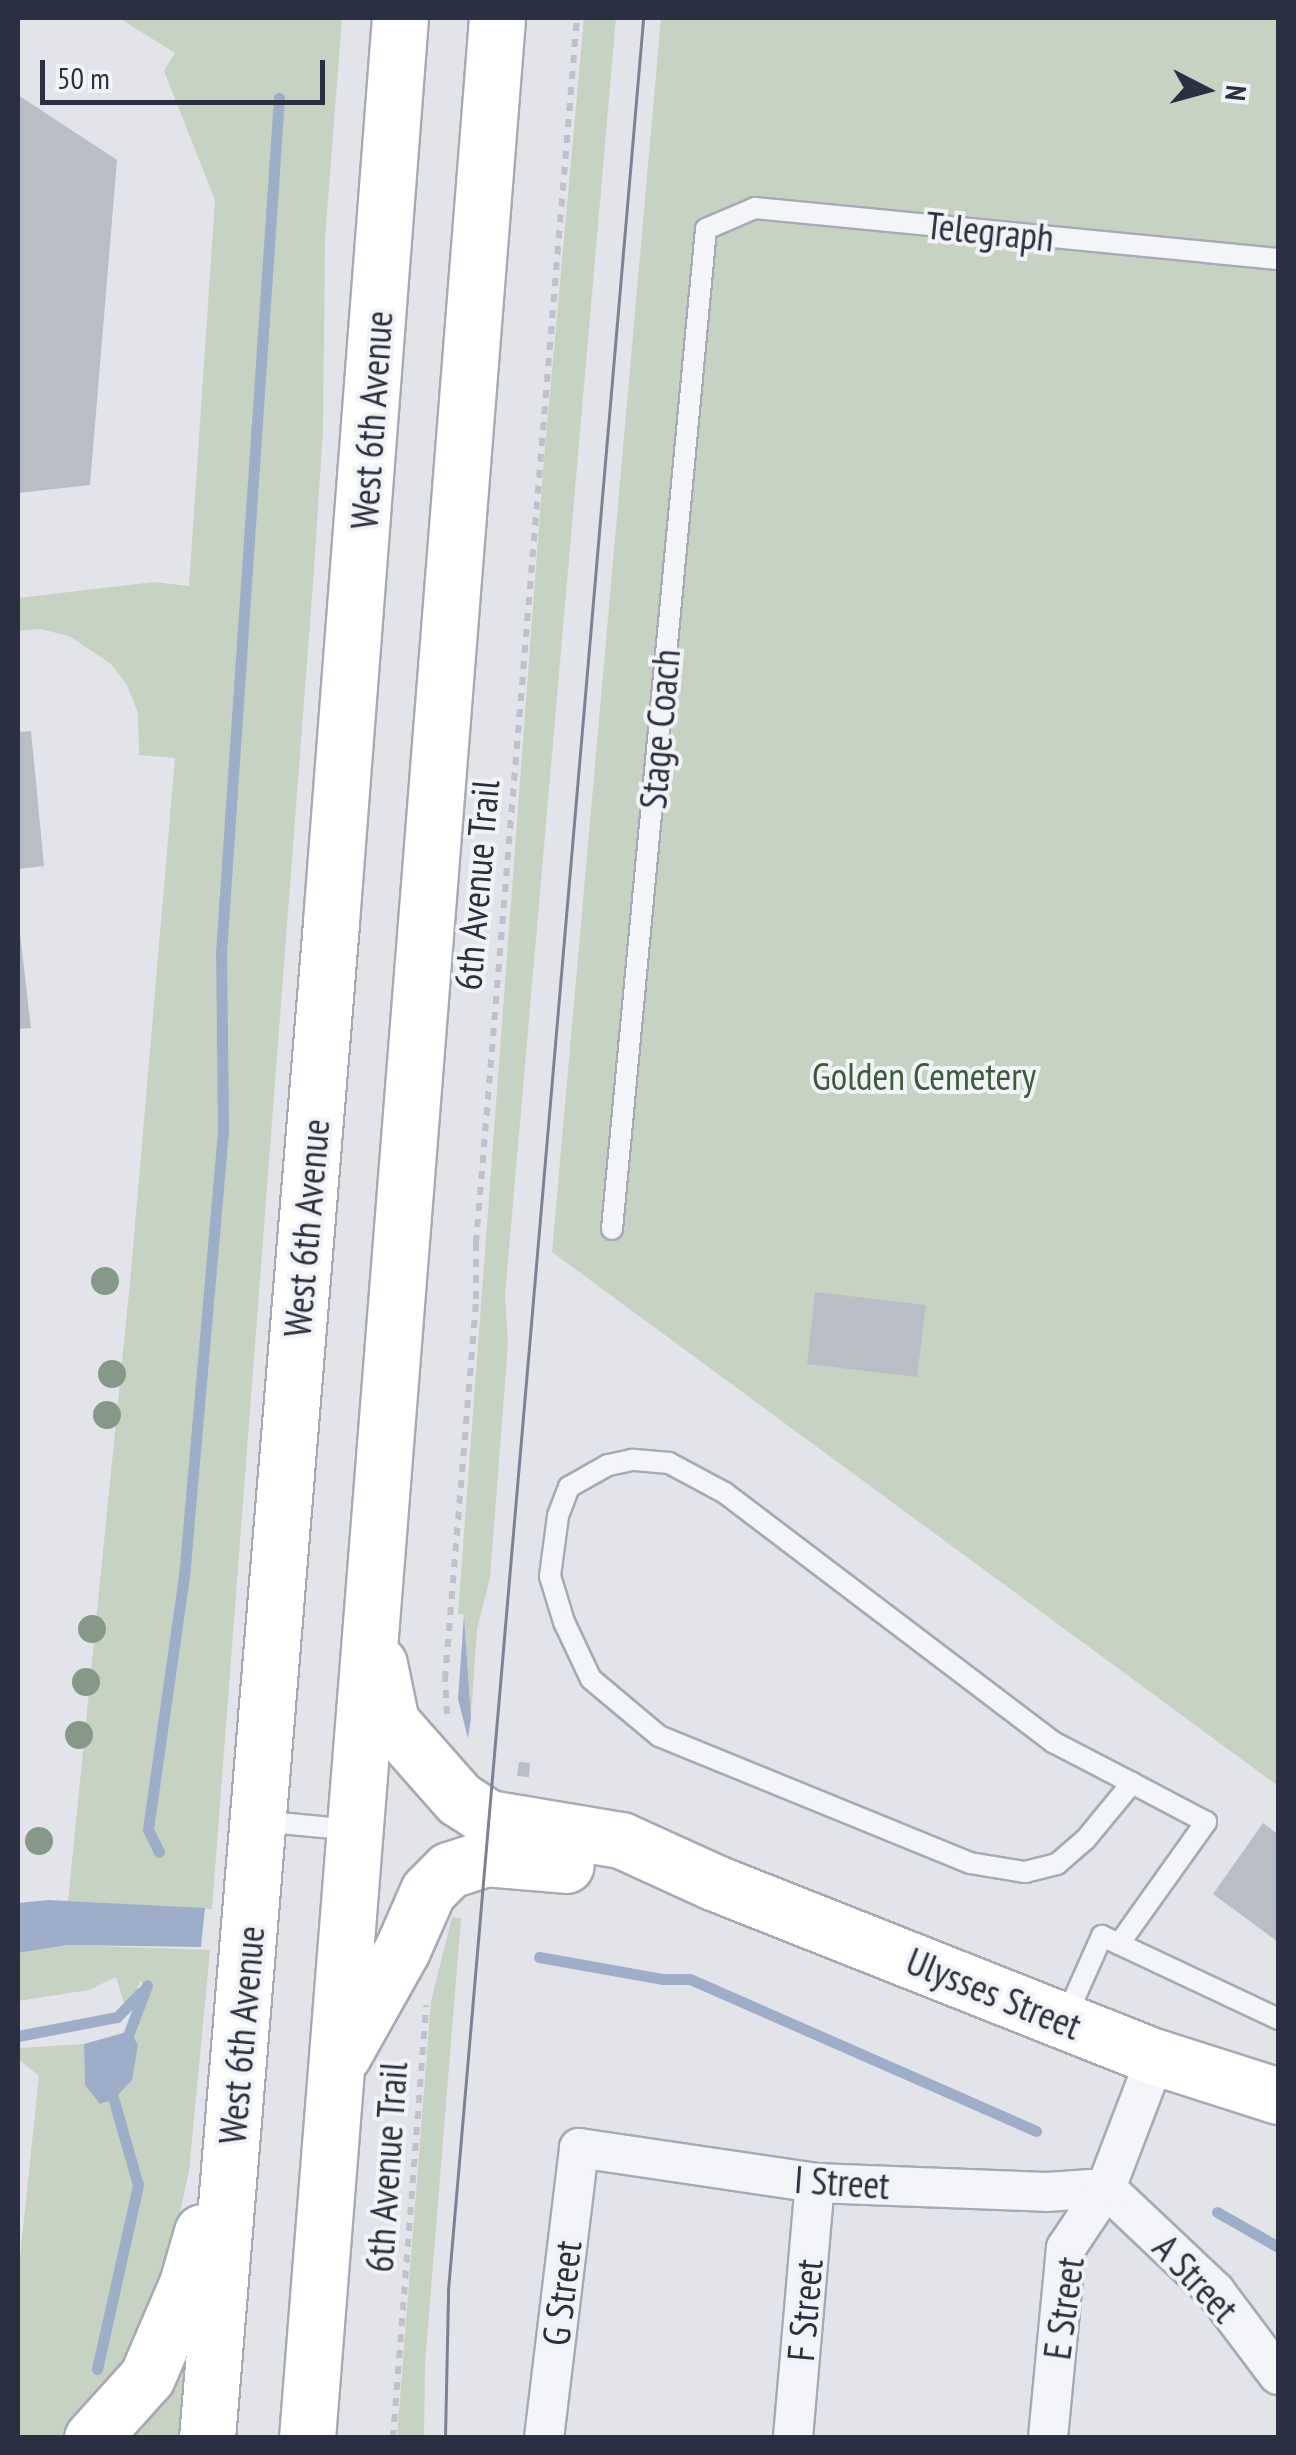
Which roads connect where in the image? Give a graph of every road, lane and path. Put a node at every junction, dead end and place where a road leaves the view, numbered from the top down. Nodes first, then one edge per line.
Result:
1 (498, 18) edge
2 (577, 18) edge
3 (398, 24) edge
4 (706, 229) joint
5 (1278, 259) edge
6 (612, 1229) dead end
7 (370, 1618) junction
8 (452, 1728) dead end
9 (1132, 1783) junction
10 (258, 1822) junction
11 (355, 1830) junction
12 (713, 1882) junction
13 (1119, 1944) junction
14 (426, 1994) dead end
15 (1278, 2019) edge
16 (1064, 2020) junction
17 (1156, 2057) junction
18 (336, 2066) junction
19 (1278, 2096) edge
20 (233, 2123) junction
21 (579, 2148) joint
22 (815, 2183) junction
23 (1106, 2188) junction
24 (1278, 2375) edge
25 (92, 2438) edge
26 (207, 2438) edge
27 (307, 2438) edge
28 (393, 2438) edge
29 (544, 2438) edge
30 (794, 2438) edge
31 (1048, 2438) edge

1 - 7 main road
2 - 8 path, 6th Avenue Trail
3 - 10 main road, West 6th Avenue
4 - 5 lane, Telegraph
4 - 6 lane, Stage Coach
7 - 11 main road
7 - 12 main road, Ulysses Street
9 - 9 lane
9 - 13 lane
10 - 11 lane
10 - 20 main road, West 6th Avenue
11 - 18 main road
12 - 16 main road, Ulysses Street
12 - 18 main road, Ulysses Street
13 - 15 lane
13 - 16 lane
14 - 28 path, 6th Avenue Trail
16 - 17 main road, Ulysses Street
17 - 19 main road, Ulysses Street
17 - 23 street, E Street
18 - 27 main road
20 - 25 main road
20 - 26 main road, West 6th Avenue
21 - 22 street, I Street
21 - 29 street, G Street
22 - 23 street, I Street
22 - 30 street, F Street
23 - 24 street, A Street
23 - 31 street, E Street

